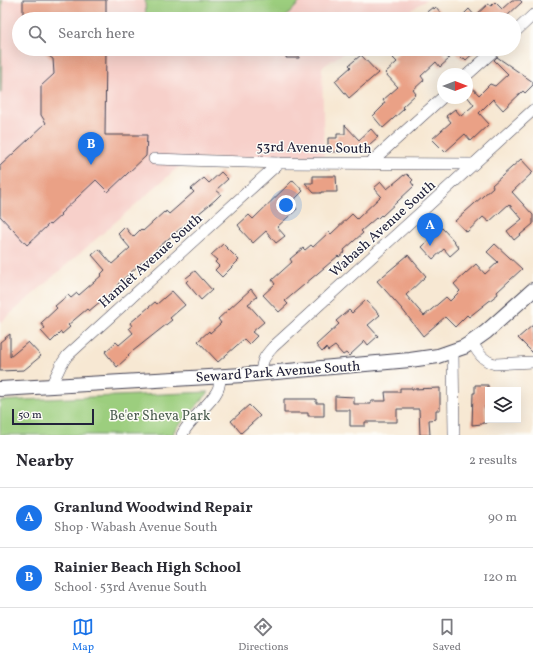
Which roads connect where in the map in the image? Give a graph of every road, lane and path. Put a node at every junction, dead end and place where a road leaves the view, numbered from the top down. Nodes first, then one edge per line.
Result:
1 (533, 15) edge
2 (521, 26) edge
3 (488, 56) edge
4 (473, 70) edge
5 (437, 102) edge
6 (533, 110) edge
7 (154, 159) dead end
8 (279, 163) junction
9 (370, 163) junction
10 (474, 164) junction
11 (533, 290) edge
12 (472, 342) junction
13 (453, 352) junction
14 (533, 362) edge
15 (261, 374) junction
16 (220, 377) junction
17 (50, 386) junction
18 (0, 389) edge
19 (182, 435) edge
20 (454, 435) edge

1 - 2 street
3 - 4 street
5 - 9 street
6 - 10 street, Wabash Avenue South
7 - 8 street, 53rd Avenue South
8 - 9 street, 53rd Avenue South
8 - 17 street, Hamlet Avenue South
9 - 10 street, 53rd Avenue South
10 - 15 street, Wabash Avenue South
11 - 12 street, Seward Park Avenue South
12 - 13 street, Seward Park Avenue South
12 - 14 street
13 - 15 street, Seward Park Avenue South
13 - 20 street
15 - 16 street, Seward Park Avenue South
16 - 17 street, Seward Park Avenue South
16 - 19 street
17 - 18 street, Seward Park Avenue South

